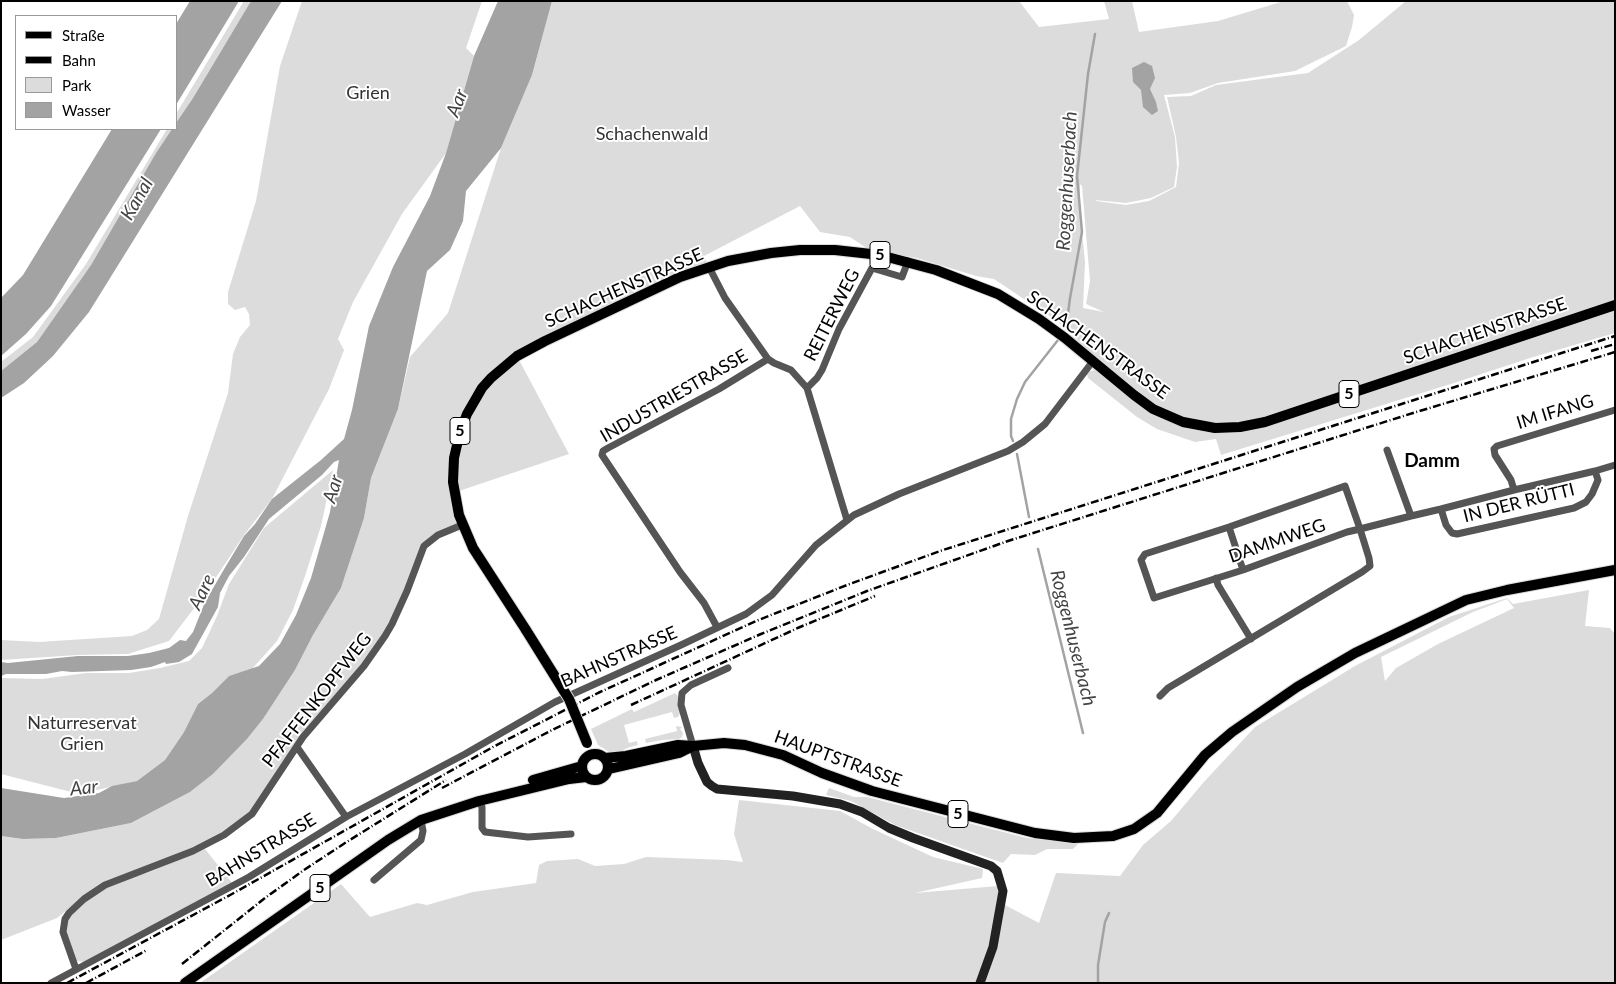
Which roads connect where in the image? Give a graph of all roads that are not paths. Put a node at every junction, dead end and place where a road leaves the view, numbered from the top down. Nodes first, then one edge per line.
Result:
1 (908, 261) junction
2 (709, 267) junction
3 (1615, 305) edge
4 (768, 359) junction
5 (1093, 361) junction
6 (807, 388) junction
7 (1615, 410) edge
8 (1387, 450) dead end
9 (1615, 465) edge
10 (1595, 471) junction
11 (1514, 490) junction
12 (1441, 509) junction
13 (1410, 516) junction
14 (847, 520) junction
15 (462, 525) junction
16 (1229, 527) junction
17 (1360, 529) junction
18 (1243, 570) junction
19 (1615, 570) edge
20 (1216, 578) junction
21 (717, 628) junction
22 (1251, 639) junction
23 (728, 668) dead end
24 (1160, 696) dead end
25 (693, 746) junction
26 (296, 747) junction
27 (591, 754) junction
28 (606, 758) junction
29 (582, 766) junction
30 (609, 769) junction
31 (586, 777) junction
32 (479, 801) junction
33 (431, 816) junction
34 (346, 817) junction
35 (421, 820) junction
36 (571, 834) dead end
37 (374, 880) dead end
38 (76, 969) junction
39 (51, 983) edge
40 (184, 983) edge
41 (980, 983) edge

1 - 2 main road, SCHACHENSTRASSE / 5
1 - 5 main road, SCHACHENSTRASSE / 5
1 - 6 street, REITERWEG
2 - 4 street, INDUSTRIESTRASSE
2 - 15 main road, SCHACHENSTRASSE / 5
3 - 5 main road, SCHACHENSTRASSE / 5
4 - 6 street
4 - 21 street, INDUSTRIESTRASSE
5 - 14 street, BAHNSTRASSE
6 - 14 street
7 - 11 street, IM IFANG
8 - 13 street
9 - 10 street, DAMMWEG
10 - 11 street, DAMMWEG
10 - 12 street, IN DER RÜTTI
11 - 12 street, DAMMWEG
12 - 13 street, DAMMWEG
13 - 17 street, DAMMWEG
14 - 21 street, BAHNSTRASSE
15 - 26 street, PFAFFENKOPFWEG
15 - 27 main road, SCHACHENSTRASSE / 5, bridge
16 - 17 street
16 - 18 street
16 - 20 street, DAMMWEG
17 - 18 street, DAMMWEG
17 - 22 street
18 - 20 street, DAMMWEG
19 - 25 main road, HAUPTSTRASSE / 5
20 - 22 street
21 - 34 street, BAHNSTRASSE
22 - 24 street
23 - 25 street
25 - 28 main road, HAUPTSTRASSE / 5
25 - 30 main road, HAUPTSTRASSE / 5
25 - 41 street
26 - 34 street
26 - 38 street, PFAFFENKOPFWEG
27 - 28 main road
27 - 29 main road
28 - 30 main road
29 - 31 main road
29 - 33 main road, 5
30 - 31 main road
31 - 32 main road, 5
32 - 33 main road, 5
32 - 36 street
33 - 35 main road, 5
34 - 38 street, BAHNSTRASSE
35 - 37 street
35 - 40 main road, 5
38 - 39 street, BAHNSTRASSE

